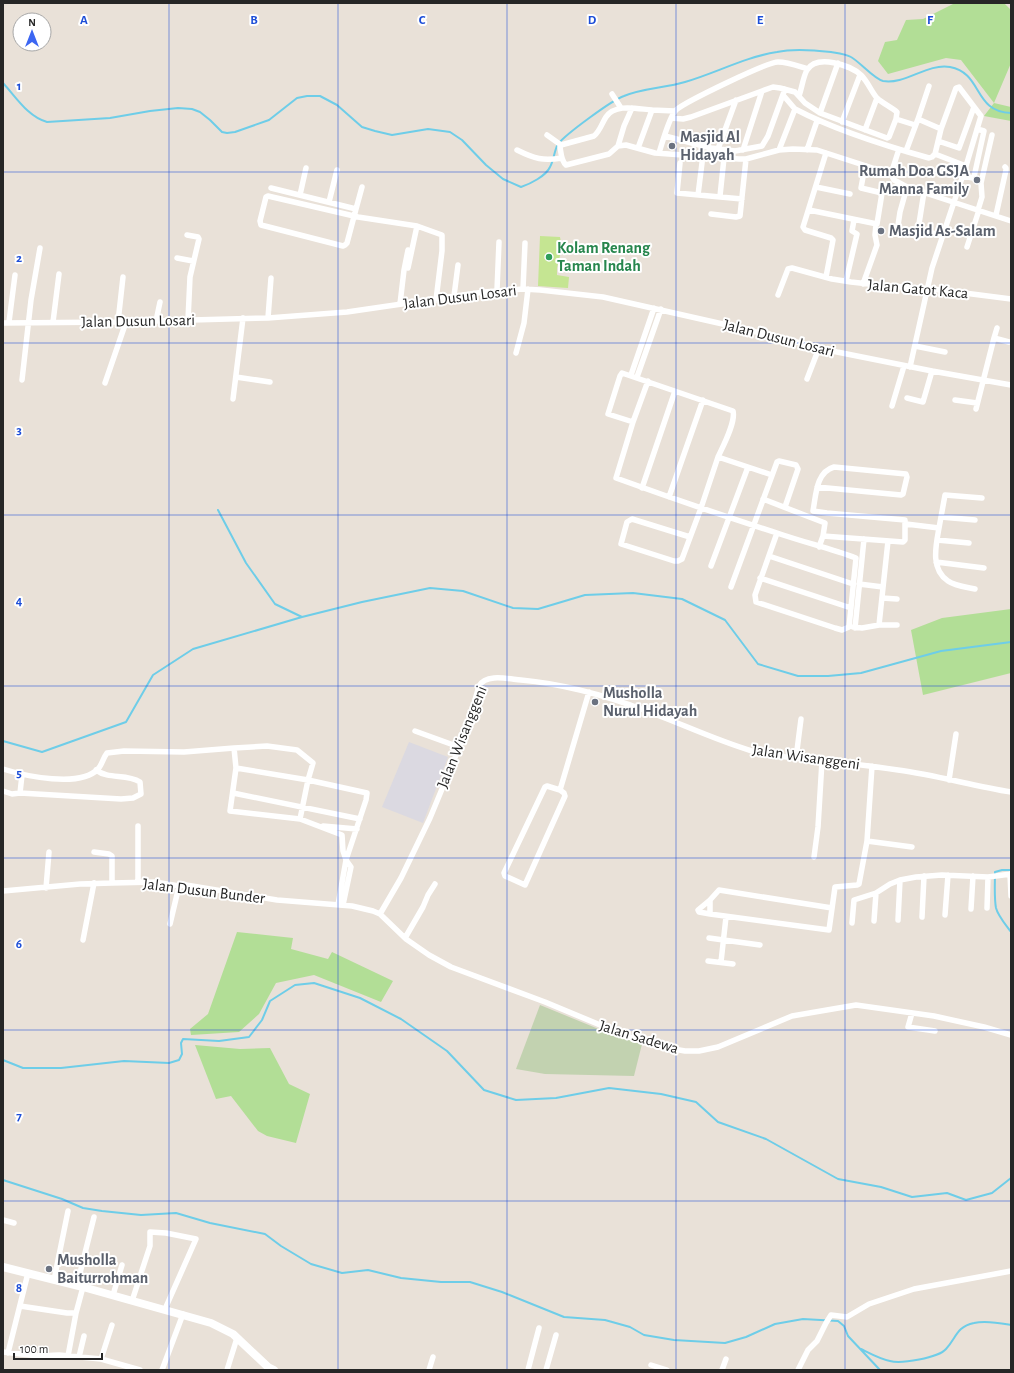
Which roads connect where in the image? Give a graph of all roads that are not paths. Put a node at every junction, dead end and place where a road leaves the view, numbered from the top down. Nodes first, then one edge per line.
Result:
1 (838, 63) junction
2 (808, 69) junction
3 (860, 75) junction
4 (930, 86) dead end
5 (785, 89) junction
6 (762, 91) junction
7 (612, 95) dead end
8 (783, 95) junction
9 (799, 96) junction
10 (877, 98) junction
11 (736, 100) junction
12 (620, 106) junction
13 (974, 107) junction
14 (632, 108) junction
15 (795, 109) junction
16 (652, 110) junction
17 (675, 111) junction
18 (820, 113) junction
19 (672, 118) junction
20 (896, 119) junction
21 (817, 121) junction
22 (842, 122) junction
23 (917, 122) junction
24 (941, 129) junction
25 (977, 129) junction
26 (865, 130) junction
27 (547, 135) dead end
28 (992, 135) dead end
29 (665, 136) junction
30 (938, 141) junction
31 (559, 143) junction
32 (618, 146) junction
33 (638, 148) junction
34 (718, 149) junction
35 (899, 149) junction
36 (517, 150) dead end
37 (743, 150) junction
38 (779, 150) junction
39 (807, 150) junction
40 (906, 151) junction
41 (659, 153) junction
42 (826, 153) junction
43 (935, 154) junction
44 (702, 155) junction
45 (562, 158) junction
46 (724, 158) junction
47 (746, 158) junction
48 (680, 163) dead end
49 (866, 166) junction
50 (966, 166) junction
51 (1005, 167) dead end
52 (306, 168) dead end
53 (337, 170) dead end
54 (891, 174) junction
55 (962, 176) junction
56 (362, 187) dead end
57 (816, 187) junction
58 (907, 187) junction
59 (271, 188) dead end
60 (924, 192) junction
61 (850, 194) dead end
62 (300, 195) junction
63 (698, 195) junction
64 (720, 196) junction
65 (742, 199) junction
66 (329, 202) junction
67 (954, 202) junction
68 (356, 209) junction
69 (809, 210) junction
70 (978, 210) junction
71 (711, 214) dead end
72 (996, 215) junction
73 (354, 216) junction
74 (854, 220) junction
75 (1011, 221) edge
76 (876, 224) junction
77 (417, 226) junction
78 (918, 230) junction
79 (187, 235) dead end
80 (942, 236) junction
81 (499, 242) dead end
82 (525, 243) dead end
83 (967, 247) dead end
84 (40, 248) dead end
85 (408, 250) dead end
86 (177, 258) dead end
87 (193, 261) junction
88 (458, 265) dead end
89 (408, 268) dead end
90 (59, 274) dead end
91 (15, 275) dead end
92 (123, 277) dead end
93 (826, 277) junction
94 (271, 278) dead end
95 (846, 281) junction
96 (863, 284) junction
97 (526, 289) junction
98 (927, 289) junction
99 (497, 290) junction
100 (778, 295) dead end
101 (454, 296) junction
102 (1011, 299) edge
103 (436, 300) junction
104 (160, 302) dead end
105 (400, 304) junction
106 (654, 308) junction
107 (661, 309) junction
108 (243, 318) junction
109 (268, 318) junction
110 (156, 320) junction
111 (188, 320) junction
112 (6, 322) edge
113 (28, 322) junction
114 (52, 322) junction
115 (118, 322) junction
116 (126, 322) junction
117 (997, 328) dead end
118 (994, 338) junction
119 (1009, 342) dead end
120 (915, 346) junction
121 (819, 348) junction
122 (945, 352) dead end
123 (516, 353) dead end
124 (904, 366) junction
125 (910, 367) junction
126 (932, 371) junction
127 (634, 376) junction
128 (236, 377) junction
129 (807, 379) dead end
130 (22, 380) dead end
131 (648, 381) junction
132 (982, 381) junction
133 (270, 382) dead end
134 (105, 383) dead end
135 (1011, 385) edge
136 (675, 391) junction
137 (907, 398) dead end
138 (233, 399) dead end
139 (702, 400) junction
140 (955, 400) dead end
141 (892, 406) dead end
142 (634, 422) junction
143 (718, 457) junction
144 (748, 467) junction
145 (772, 475) junction
146 (818, 487) junction
147 (642, 488) junction
148 (669, 497) junction
149 (982, 498) dead end
150 (763, 499) junction
151 (785, 507) junction
152 (701, 508) junction
153 (813, 511) junction
154 (827, 513) junction
155 (729, 517) junction
156 (811, 517) junction
157 (940, 517) junction
158 (975, 520) dead end
159 (825, 523) junction
160 (906, 524) junction
161 (752, 525) junction
162 (939, 528) junction
163 (777, 533) junction
164 (690, 536) junction
165 (823, 536) junction
166 (864, 539) junction
167 (937, 540) junction
168 (888, 541) junction
169 (969, 543) dead end
170 (819, 547) junction
171 (769, 556) junction
172 (936, 562) junction
173 (711, 566) dead end
174 (984, 568) dead end
175 (760, 578) junction
176 (856, 584) junction
177 (883, 586) junction
178 (731, 587) dead end
179 (975, 589) dead end
180 (882, 598) junction
181 (897, 599) dead end
182 (851, 608) junction
183 (879, 625) junction
184 (897, 625) dead end
185 (849, 627) junction
186 (855, 628) junction
187 (589, 692) junction
188 (801, 719) dead end
189 (415, 731) dead end
190 (956, 734) dead end
191 (459, 747) junction
192 (234, 748) junction
193 (796, 758) junction
194 (822, 761) junction
195 (872, 766) junction
196 (236, 768) junction
197 (3, 769) edge
198 (96, 770) junction
199 (22, 775) junction
200 (308, 780) junction
201 (949, 780) junction
202 (560, 790) junction
203 (3, 791) edge
204 (1011, 792) edge
205 (20, 793) junction
206 (233, 793) junction
207 (303, 807) junction
208 (300, 819) junction
209 (360, 819) junction
210 (138, 826) dead end
211 (316, 826) junction
212 (337, 826) junction
213 (357, 829) junction
214 (342, 835) junction
215 (867, 841) junction
216 (912, 847) dead end
217 (49, 852) dead end
218 (94, 852) dead end
219 (814, 856) dead end
220 (346, 860) junction
221 (1010, 874) edge
222 (948, 875) junction
223 (924, 876) junction
224 (973, 876) junction
225 (990, 877) junction
226 (900, 880) junction
227 (138, 882) junction
228 (94, 883) junction
229 (112, 883) junction
230 (435, 884) dead end
231 (179, 886) junction
232 (46, 888) junction
233 (3, 892) edge
234 (876, 893) junction
235 (1011, 896) edge
236 (710, 900) junction
237 (341, 905) junction
238 (832, 908) junction
239 (971, 908) dead end
240 (987, 908) dead end
241 (380, 914) junction
242 (710, 914) junction
243 (945, 915) dead end
244 (726, 916) junction
245 (922, 917) dead end
246 (898, 920) dead end
247 (874, 921) dead end
248 (852, 923) dead end
249 (170, 924) dead end
250 (405, 938) junction
251 (709, 938) dead end
252 (83, 940) dead end
253 (724, 940) junction
254 (760, 945) dead end
255 (708, 961) dead end
256 (721, 962) junction
257 (733, 964) dead end
258 (912, 1012) junction
259 (935, 1031) dead end
260 (1011, 1035) edge
261 (68, 1211) dead end
262 (94, 1217) dead end
263 (3, 1220) edge
264 (14, 1223) dead end
265 (122, 1265) dead end
266 (3, 1267) edge
267 (1011, 1271) edge
268 (28, 1273) junction
269 (54, 1280) junction
270 (80, 1286) junction
271 (113, 1295) junction
272 (132, 1301) junction
273 (20, 1306) junction
274 (165, 1309) junction
275 (76, 1312) junction
276 (183, 1314) junction
277 (112, 1325) dead end
278 (539, 1328) dead end
279 (84, 1336) dead end
280 (556, 1336) dead end
281 (237, 1338) junction
282 (6, 1352) edge
283 (68, 1356) junction
284 (79, 1357) junction
285 (432, 1357) dead end
286 (726, 1358) dead end
287 (101, 1359) junction
288 (651, 1365) dead end
289 (269, 1369) edge
290 (140, 1370) edge
291 (162, 1370) edge
292 (227, 1370) edge
293 (429, 1370) edge
294 (528, 1370) edge
295 (546, 1370) edge
296 (667, 1370) edge
297 (722, 1370) edge
298 (798, 1370) edge

1 - 2 street
1 - 3 street
1 - 18 street
2 - 9 street
2 - 17 street
3 - 10 street
3 - 22 street
4 - 23 street
5 - 6 street
5 - 8 street
5 - 9 street
6 - 11 street
6 - 37 street
7 - 12 street
8 - 15 street
8 - 37 street
9 - 18 street
10 - 20 street
10 - 26 street
11 - 19 street
11 - 34 street
12 - 14 street
12 - 31 street
13 - 24 street
13 - 25 street
13 - 30 street
14 - 16 street
14 - 32 street
15 - 21 street
15 - 38 street
16 - 17 street
16 - 33 street
17 - 19 street
18 - 22 street
19 - 29 street
20 - 23 street
20 - 26 street
21 - 35 street
21 - 39 street
22 - 26 street
23 - 24 street
23 - 40 street
24 - 30 street
25 - 50 street
25 - 55 street
27 - 31 street
28 - 70 street
29 - 34 street
29 - 41 street
30 - 43 street
31 - 45 street
32 - 33 street
32 - 45 street
33 - 41 street
34 - 37 street
35 - 40 street
35 - 54 street
36 - 45 street
38 - 39 street
38 - 47 street
39 - 42 street
40 - 43 street
41 - 44 street
42 - 49 street
42 - 57 street
43 - 50 street
44 - 46 street
44 - 63 street
46 - 47 street
46 - 64 street
47 - 65 street
48 - 63 street
49 - 54 street
49 - 76 street
50 - 55 street
51 - 72 street
52 - 62 street
53 - 66 street
54 - 58 street
55 - 67 street
56 - 68 street
57 - 61 street
57 - 69 street
58 - 60 street
58 - 78 street
59 - 62 street
60 - 67 street
60 - 78 street
62 - 66 street
63 - 64 street
64 - 65 street
65 - 71 street
66 - 68 street
67 - 70 street
67 - 80 street
68 - 73 street
69 - 74 street
69 - 93 street
70 - 72 street
70 - 83 street
72 - 75 street
73 - 73 street
73 - 77 street
74 - 76 street
74 - 95 street
76 - 96 street
77 - 89 street
77 - 103 street
78 - 80 street
79 - 87 street
80 - 98 street
81 - 99 street
82 - 97 street
84 - 113 street
85 - 105 street
86 - 87 street
87 - 111 street
88 - 101 street
90 - 114 street
91 - 112 street
92 - 115 street
93 - 95 street, Jalan Gatot Kaca
93 - 100 street, Jalan Gatot Kaca
94 - 109 street
95 - 96 street, Jalan Gatot Kaca
96 - 98 street, Jalan Gatot Kaca
97 - 99 street, Jalan Dusun Losari
97 - 106 street, Jalan Dusun Losari
97 - 123 street
98 - 102 street, Jalan Gatot Kaca
98 - 120 street
99 - 101 street, Jalan Dusun Losari
101 - 103 street, Jalan Dusun Losari
103 - 105 street, Jalan Dusun Losari
104 - 110 street
105 - 109 street, Jalan Dusun Losari
106 - 107 street, Jalan Dusun Losari
106 - 127 street
107 - 121 street, Jalan Dusun Losari
107 - 127 street
108 - 109 street, Jalan Dusun Losari
108 - 111 street, Jalan Dusun Losari
108 - 128 street
110 - 111 street, Jalan Dusun Losari
110 - 116 street, Jalan Dusun Losari
112 - 113 street, Jalan Dusun Losari
113 - 114 street, Jalan Dusun Losari
113 - 130 street
114 - 115 street, Jalan Dusun Losari
115 - 116 street, Jalan Dusun Losari
116 - 134 street
117 - 118 street
118 - 119 street
118 - 132 street
120 - 122 street
120 - 125 street
121 - 124 street, Jalan Dusun Losari
121 - 129 street
124 - 125 street, Jalan Dusun Losari
124 - 141 street
125 - 126 street, Jalan Dusun Losari
126 - 132 street, Jalan Dusun Losari
126 - 137 street
127 - 131 street
127 - 142 street
128 - 133 street
128 - 138 street
131 - 136 street
131 - 142 street
132 - 135 street, Jalan Dusun Losari
132 - 140 street
136 - 139 street
136 - 147 street
139 - 143 street
139 - 148 street
142 - 147 street
143 - 144 street
143 - 152 street
144 - 145 street
144 - 155 street
145 - 150 street
145 - 151 street
146 - 146 street
146 - 153 street
147 - 148 street
148 - 152 street
149 - 157 street
150 - 151 street
150 - 161 street
151 - 156 street
152 - 155 street
152 - 164 street
153 - 154 street
153 - 156 street
154 - 159 street
154 - 160 street
155 - 161 street
155 - 173 street
156 - 159 street
157 - 158 street
157 - 162 street
159 - 165 street
160 - 162 street
160 - 168 street
161 - 163 street
161 - 178 street
162 - 167 street
163 - 170 street
163 - 171 street
164 - 164 street
165 - 166 street
165 - 170 street
166 - 168 street
166 - 176 street
167 - 169 street
167 - 172 street
168 - 177 street
170 - 176 street
171 - 175 street
171 - 176 street
172 - 174 street
172 - 179 street
175 - 182 street
175 - 185 street
176 - 177 street
176 - 182 street
176 - 186 street
177 - 180 street
180 - 181 street
180 - 183 street
182 - 185 street
183 - 184 street
183 - 186 street
185 - 186 street
187 - 191 street, Jalan Wisanggeni
187 - 193 street, Jalan Wisanggeni
187 - 202 street
188 - 193 street
189 - 191 street
190 - 201 street
191 - 241 street, Jalan Wisanggeni
192 - 196 street
192 - 198 street
192 - 200 street
193 - 194 street, Jalan Wisanggeni
194 - 195 street, Jalan Wisanggeni
194 - 219 street
195 - 201 street, Jalan Wisanggeni
195 - 215 street
196 - 200 street
196 - 206 street
197 - 199 street
198 - 199 street
198 - 205 street
199 - 205 street
200 - 207 street
200 - 209 street
201 - 204 street, Jalan Wisanggeni
202 - 202 street
203 - 205 street
206 - 207 street
206 - 208 street
207 - 208 street
207 - 209 street
208 - 211 street
209 - 213 street
210 - 227 street
211 - 212 street
211 - 214 street
212 - 213 street
212 - 214 street
213 - 220 street
214 - 220 street
215 - 216 street
215 - 238 street
217 - 232 street
218 - 229 street
220 - 237 street
221 - 225 street
221 - 235 street
222 - 223 street
222 - 224 street
222 - 243 street
223 - 226 street
223 - 245 street
224 - 225 street
224 - 239 street
225 - 240 street
226 - 234 street
226 - 246 street
227 - 229 street, Jalan Dusun Bunder
227 - 231 street, Jalan Dusun Bunder
228 - 229 street, Jalan Dusun Bunder
228 - 232 street, Jalan Dusun Bunder
228 - 252 street
230 - 250 street
231 - 237 street, Jalan Dusun Bunder
231 - 249 street
232 - 233 street, Jalan Dusun Bunder
234 - 247 street
234 - 248 street
236 - 238 street
236 - 242 street
236 - 242 street
237 - 241 street, Jalan Dusun Bunder
238 - 244 street
241 - 250 street, Jalan Sadewa
242 - 244 street
244 - 253 street
250 - 258 street, Jalan Sadewa
251 - 253 street
253 - 254 street
253 - 256 street
255 - 256 street
256 - 257 street
258 - 259 street
258 - 260 street, Jalan Sadewa
261 - 269 street
262 - 270 street
263 - 264 street
265 - 271 street
266 - 268 street
267 - 298 street
268 - 269 street
268 - 273 street
269 - 270 street
270 - 271 street
270 - 275 street
271 - 272 street
272 - 274 street
272 - 274 street
273 - 275 street
273 - 282 street
274 - 276 street
275 - 283 street
276 - 281 street
276 - 291 street
277 - 287 street
278 - 294 street
279 - 284 street
280 - 295 street
281 - 289 street
281 - 292 street
282 - 283 street
283 - 284 street
284 - 287 street
285 - 293 street
286 - 297 street
287 - 290 street
288 - 296 street

